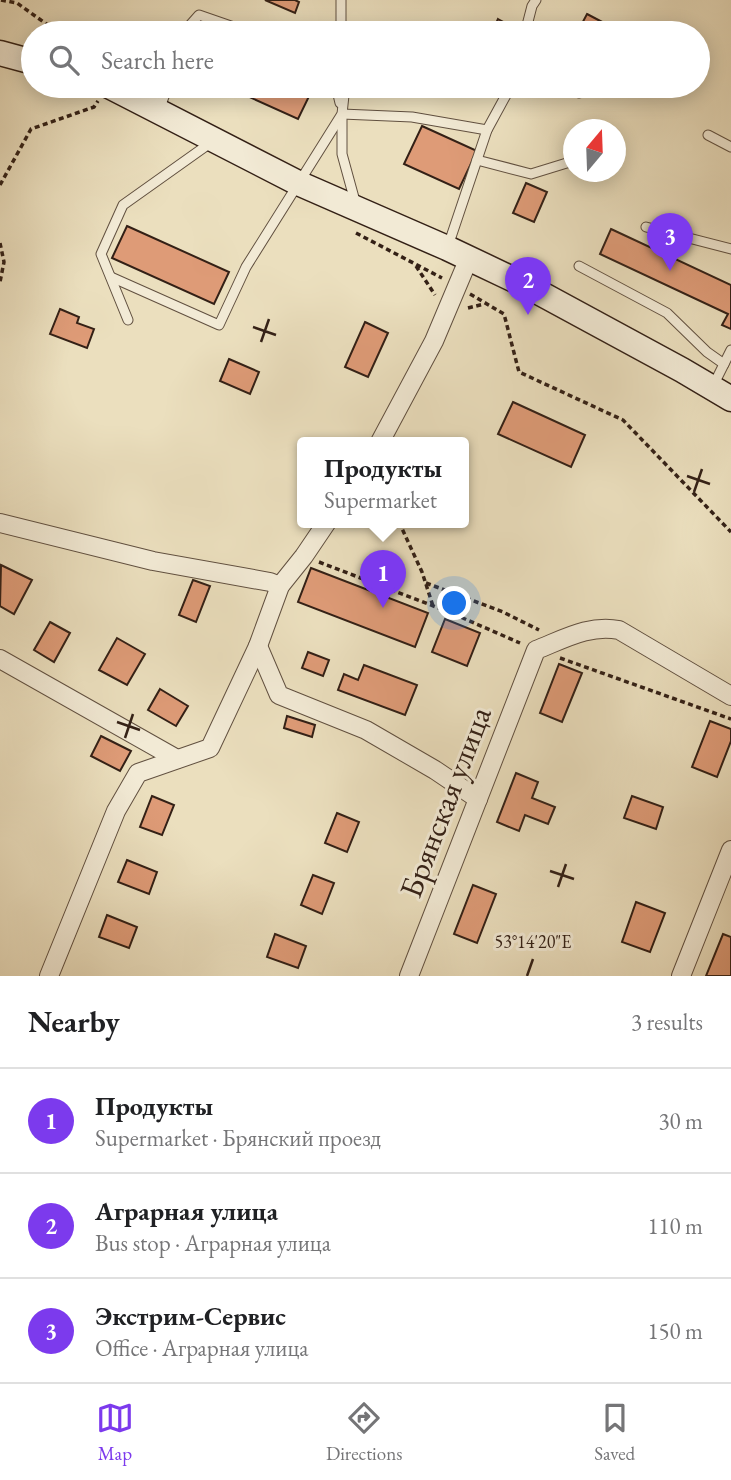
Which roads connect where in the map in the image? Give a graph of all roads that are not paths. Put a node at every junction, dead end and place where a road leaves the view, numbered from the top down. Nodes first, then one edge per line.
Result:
1 (341, 0) edge
2 (536, 0) edge
3 (194, 21) edge
4 (216, 21) edge
5 (341, 21) edge
6 (528, 21) edge
7 (0, 53) edge
8 (21, 59) edge
9 (124, 98) edge
10 (164, 98) edge
11 (339, 98) edge
12 (344, 98) edge
13 (504, 98) edge
14 (159, 110) junction
15 (342, 114) junction
16 (487, 130) junction
17 (708, 135) dead end
18 (214, 140) junction
19 (731, 147) edge
20 (477, 160) junction
21 (563, 164) edge
22 (298, 183) junction
23 (352, 219) junction
24 (646, 227) dead end
25 (731, 249) edge
26 (458, 253) junction
27 (579, 266) dead end
28 (111, 276) junction
29 (128, 320) dead end
30 (731, 350) edge
31 (724, 364) junction
32 (722, 394) edge
33 (383, 437) edge
34 (0, 523) edge
35 (323, 528) edge
36 (280, 586) junction
37 (258, 646) junction
38 (0, 659) edge
39 (731, 696) edge
40 (177, 759) junction
41 (478, 799) junction
42 (731, 849) edge
43 (48, 976) edge
44 (408, 976) edge
45 (681, 976) edge

1 - 5 lane
2 - 6 lane
3 - 4 lane
7 - 8 street
9 - 14 street
10 - 14 lane
11 - 15 lane
12 - 15 lane
13 - 16 lane
14 - 18 street
15 - 16 lane
15 - 22 lane
15 - 23 lane
16 - 20 lane
17 - 19 lane
18 - 22 street
18 - 28 lane
20 - 21 lane
20 - 26 lane
22 - 23 street
22 - 28 lane
23 - 26 street
24 - 25 lane
26 - 32 street
26 - 33 street
27 - 31 lane
28 - 29 lane
30 - 31 lane
31 - 32 lane
34 - 36 street
35 - 36 street
36 - 37 street
37 - 40 street
37 - 41 street
38 - 40 street
39 - 41 street, Брянская улица
40 - 43 street
41 - 44 street, Брянская улица
42 - 45 street

